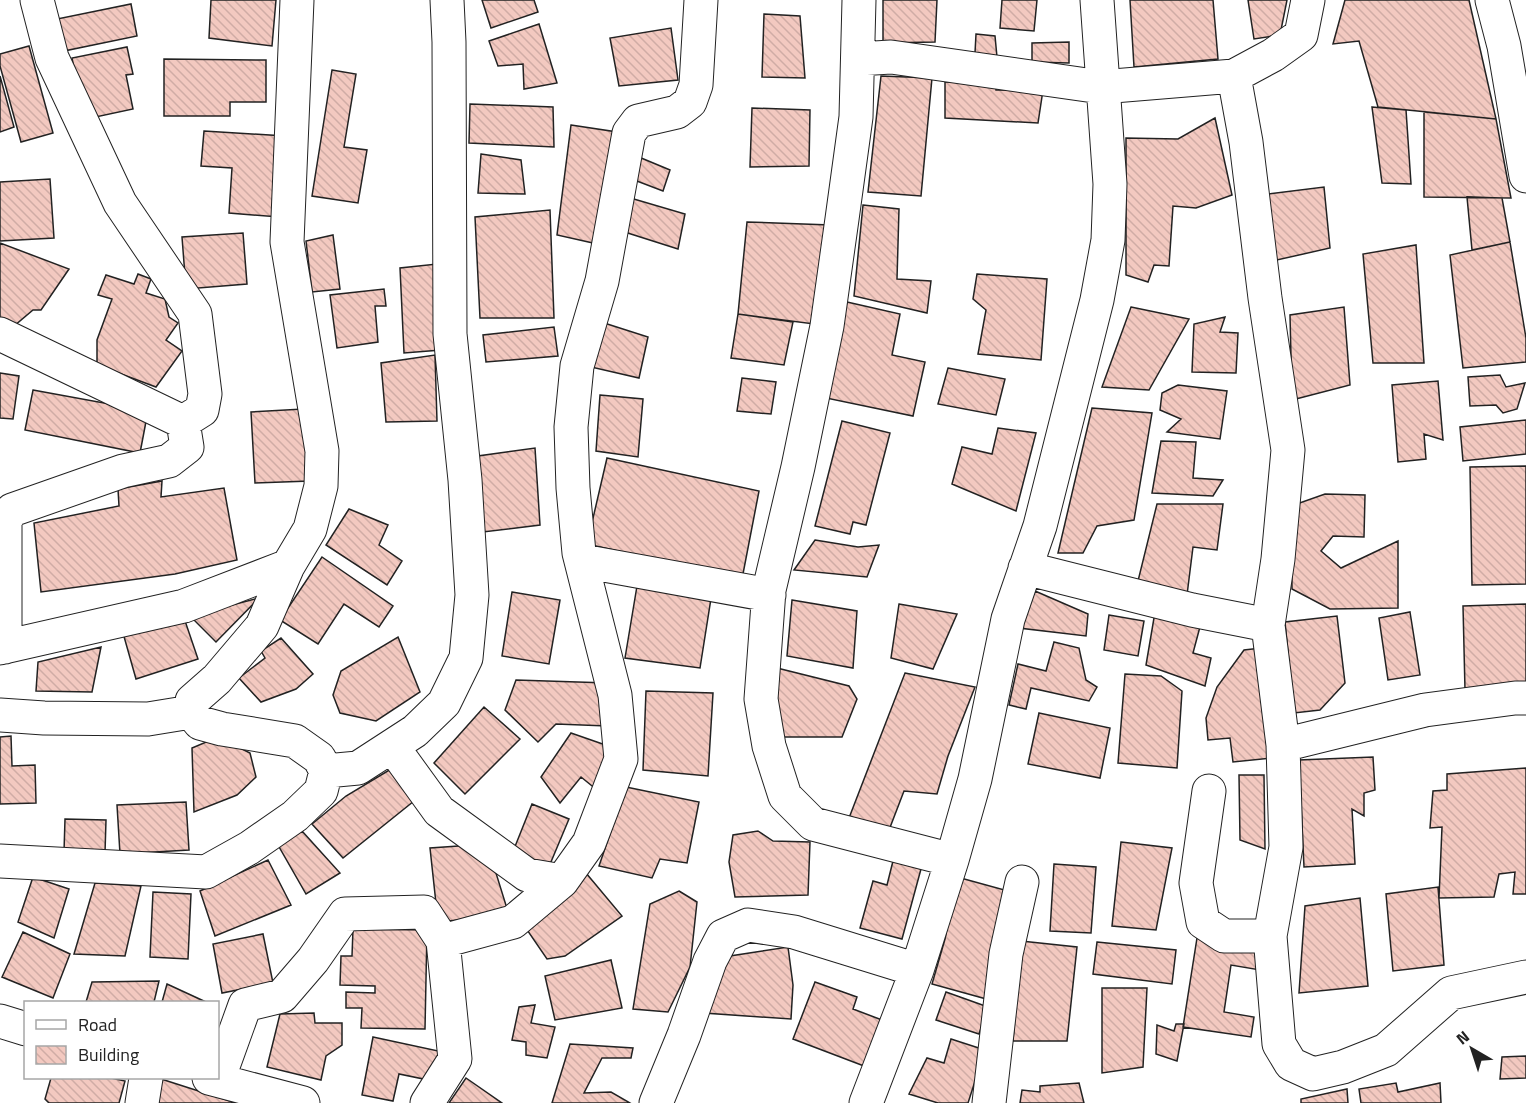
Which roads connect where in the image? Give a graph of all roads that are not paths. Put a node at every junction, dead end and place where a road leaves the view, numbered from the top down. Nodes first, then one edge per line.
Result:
1 (37, 0) edge
2 (297, 0) edge
3 (447, 0) edge
4 (700, 0) edge
5 (859, 0) edge
6 (1096, 0) edge
7 (1308, 0) edge
8 (1492, 0) edge
9 (858, 59) junction
10 (1234, 76) junction
11 (1101, 87) junction
12 (1526, 176) edge
13 (0, 334) edge
14 (183, 422) junction
15 (582, 561) junction
16 (288, 566) junction
17 (1025, 568) junction
18 (769, 595) junction
19 (1268, 625) junction
20 (2, 648) edge
21 (1526, 698) edge
22 (191, 712) junction
23 (0, 715) edge
24 (1283, 745) junction
25 (392, 746) junction
26 (326, 771) junction
27 (1209, 791) dead end
28 (952, 860) junction
29 (0, 861) edge
30 (562, 881) junction
31 (1022, 882) dead end
32 (1270, 936) junction
33 (442, 941) junction
34 (917, 970) junction
35 (1526, 977) edge
36 (0, 1021) edge
37 (24, 1028) edge
38 (219, 1067) edge
39 (146, 1079) edge
40 (214, 1079) edge
41 (142, 1103) edge
42 (303, 1103) edge
43 (427, 1103) edge
44 (656, 1103) edge
45 (866, 1103) edge
46 (989, 1103) edge

1 - 14 street
2 - 16 street
3 - 25 street
4 - 15 street
5 - 9 street
6 - 11 street
7 - 10 street
8 - 12 street
9 - 11 street
9 - 18 street
10 - 11 street
10 - 19 street
11 - 17 street
13 - 14 street
14 - 20 street
15 - 18 street
15 - 30 street
16 - 20 street
16 - 22 street
17 - 19 street
17 - 28 street
18 - 28 street
19 - 24 street
21 - 24 street
22 - 23 street
22 - 26 street
24 - 32 street
25 - 26 street
25 - 30 street
26 - 29 street
27 - 32 street
28 - 34 street
30 - 33 street
31 - 46 street
32 - 35 street
33 - 38 street
33 - 43 street
34 - 44 street
34 - 45 street
36 - 37 street
39 - 41 street
40 - 42 street

